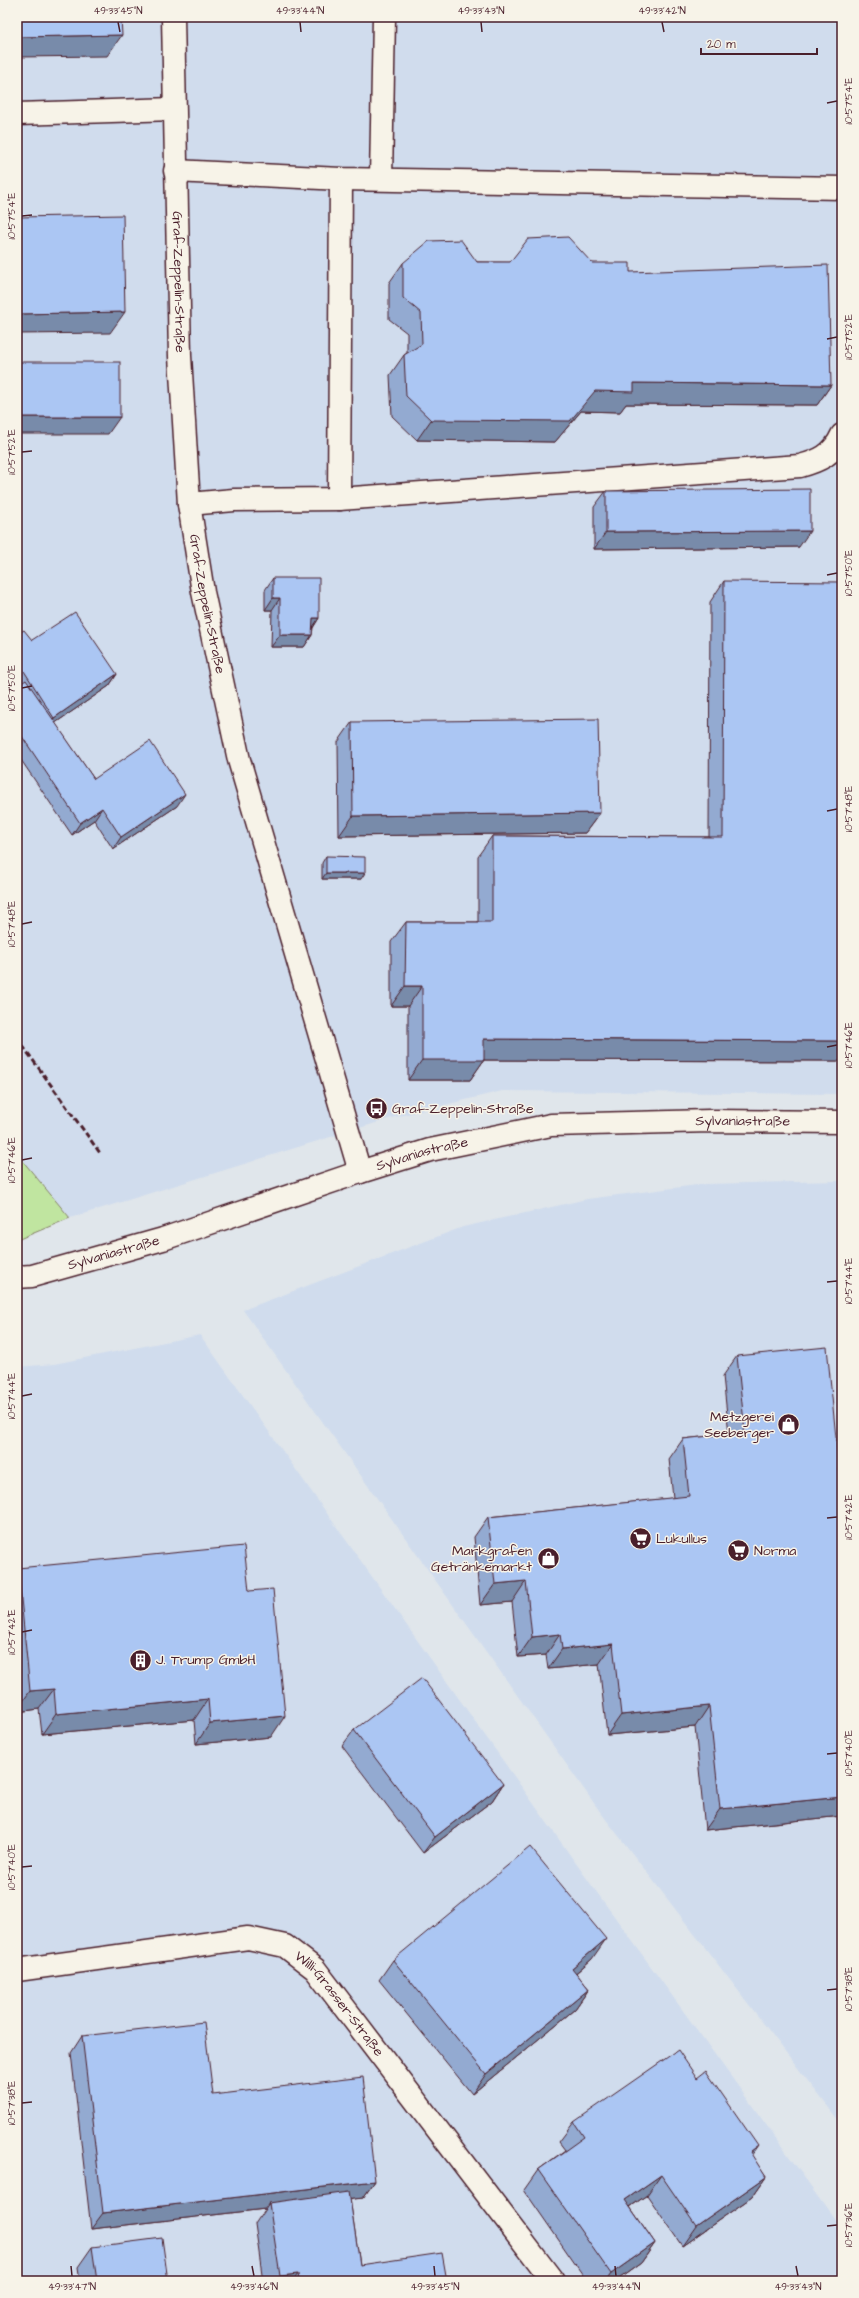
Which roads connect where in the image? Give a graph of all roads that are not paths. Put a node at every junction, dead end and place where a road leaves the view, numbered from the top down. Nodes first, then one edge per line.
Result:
1 (173, 17) edge
2 (384, 17) edge
3 (174, 109) junction
4 (17, 114) edge
5 (175, 171) junction
6 (342, 179) junction
7 (381, 179) junction
8 (842, 188) edge
9 (842, 435) edge
10 (339, 499) junction
11 (189, 504) junction
12 (842, 1122) edge
13 (360, 1172) junction
14 (17, 1277) edge
15 (17, 1970) edge
16 (553, 2281) edge

1 - 3 street, Graf-Zeppelin-Straße
2 - 7 street
3 - 4 street
3 - 5 street, Graf-Zeppelin-Straße
5 - 6 street
5 - 11 street, Graf-Zeppelin-Straße
6 - 7 street
6 - 10 street
7 - 8 street
9 - 10 street
10 - 11 street
11 - 13 street, Graf-Zeppelin-Straße
12 - 13 street, Sylvaniastraße
13 - 14 street, Sylvaniastraße
15 - 16 street, Willi-Grasser-Straße

